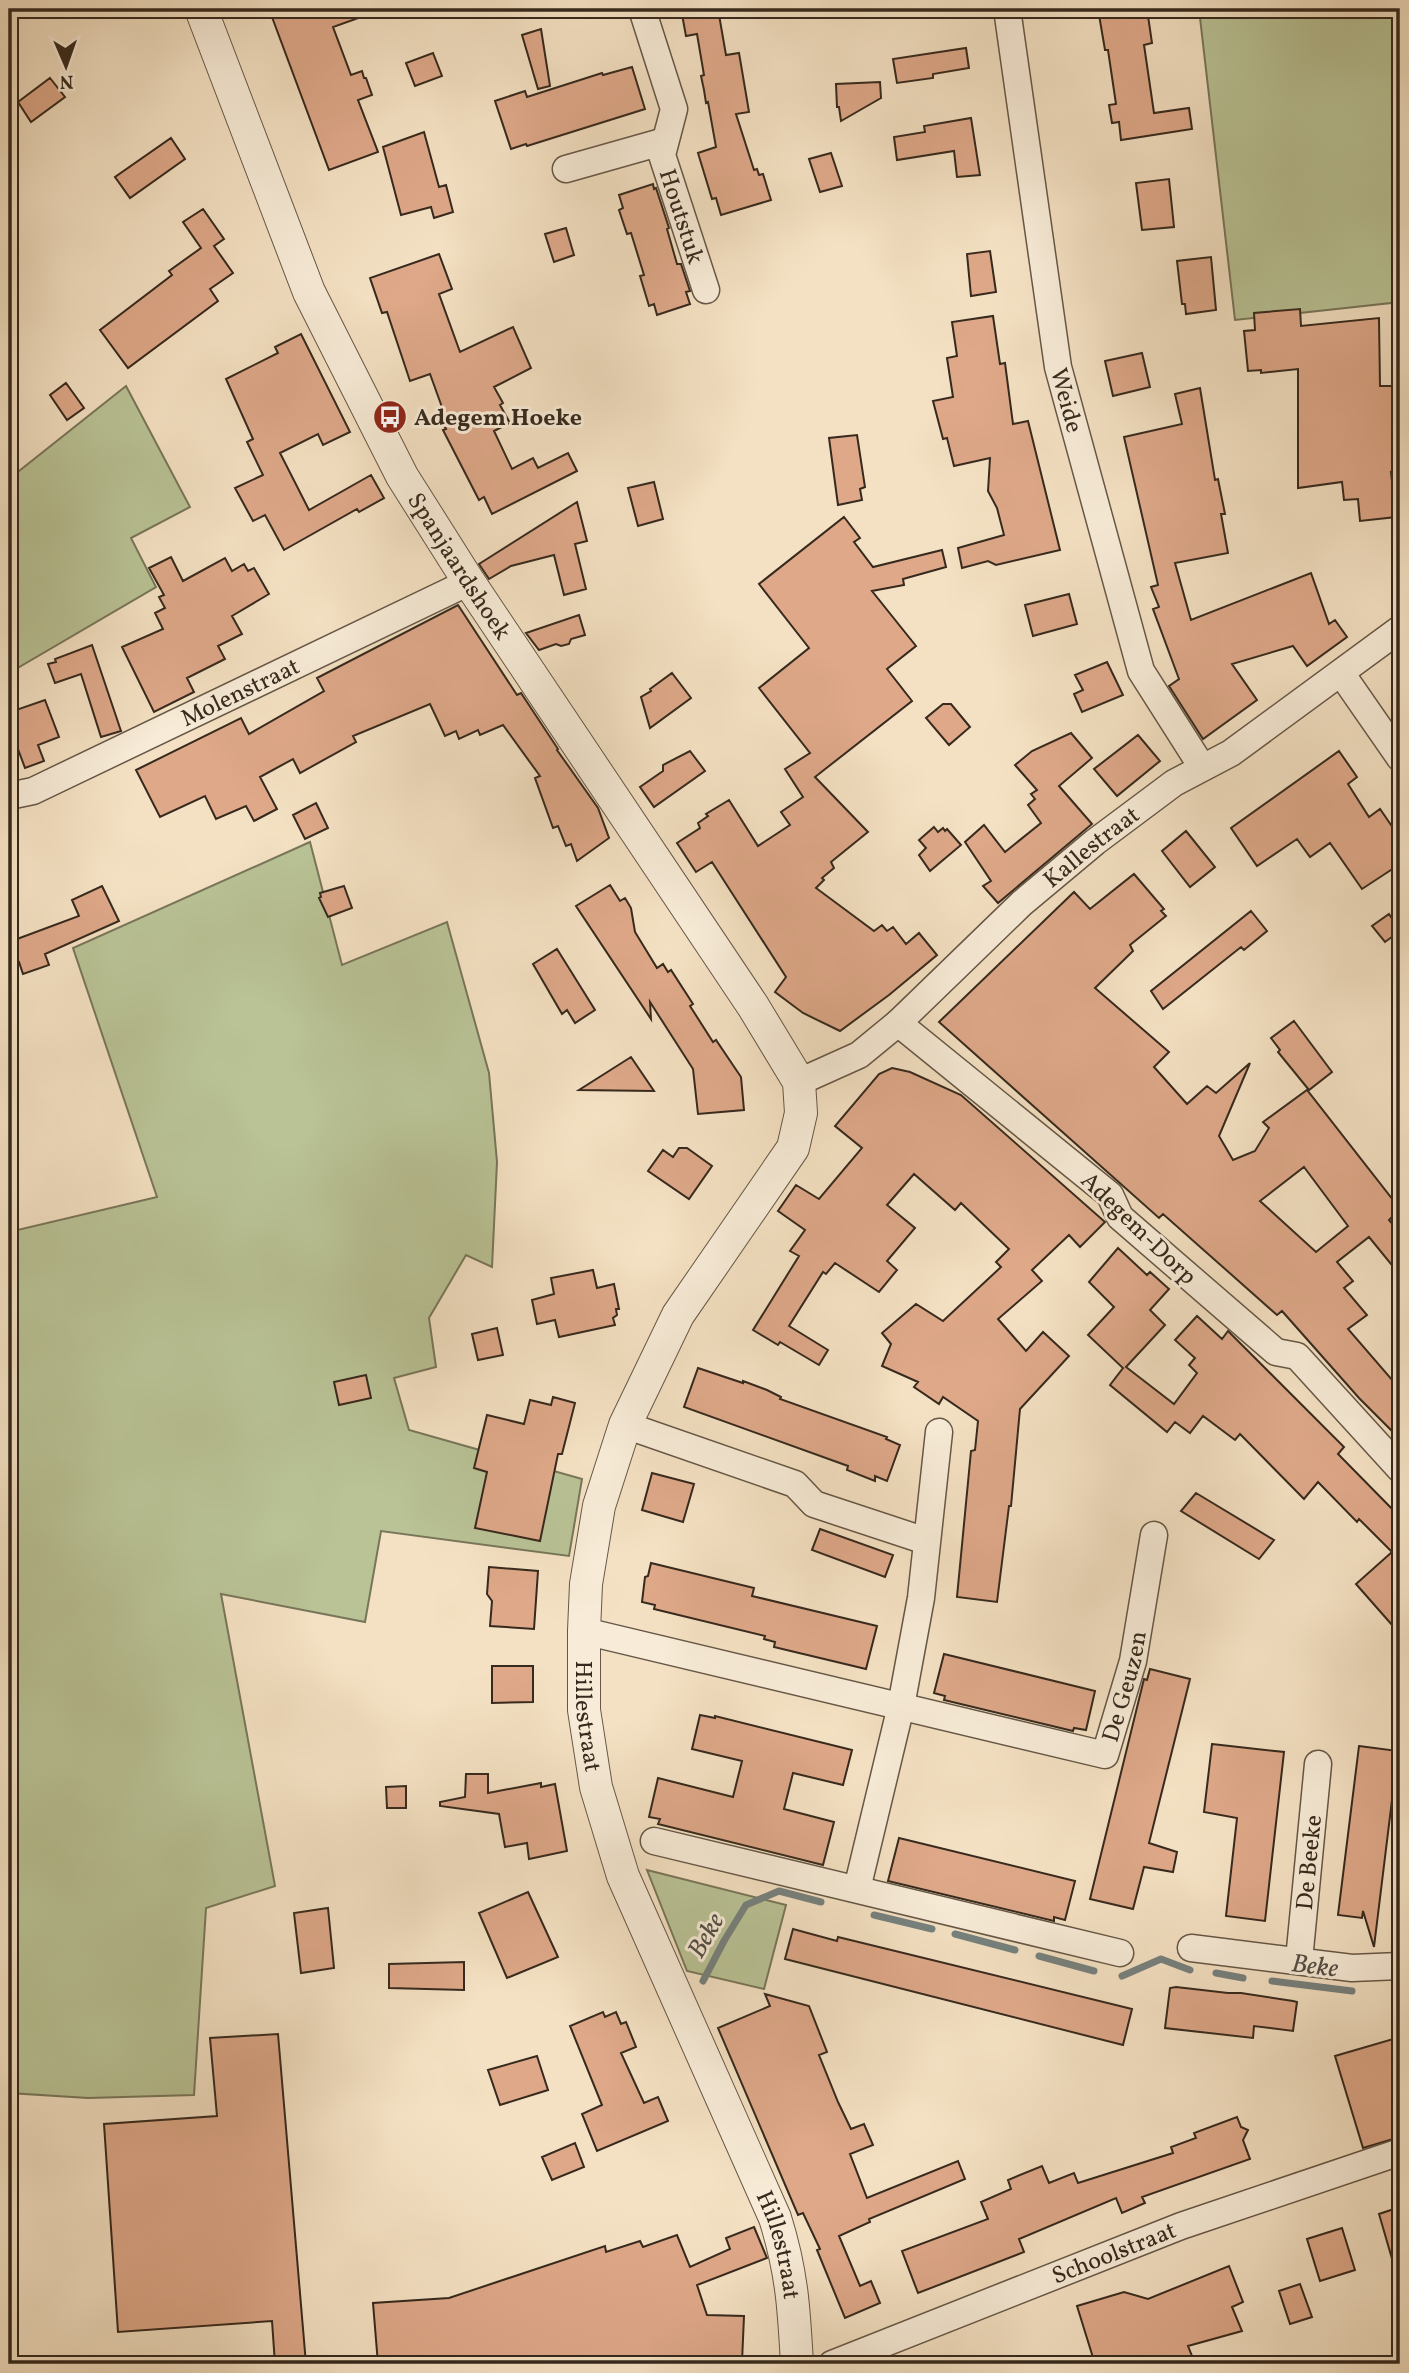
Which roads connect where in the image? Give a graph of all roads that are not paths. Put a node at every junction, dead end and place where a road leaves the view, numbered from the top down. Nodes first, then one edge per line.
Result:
1 (201, 9) edge
2 (642, 9) edge
3 (1007, 9) edge
4 (665, 141) junction
5 (566, 169) dead end
6 (706, 290) dead end
7 (469, 582) junction
8 (1400, 629) edge
9 (1341, 673) junction
10 (1400, 758) edge
11 (1202, 767) junction
12 (9, 796) edge
13 (898, 1023) junction
14 (799, 1082) junction
15 (625, 1425) junction
16 (939, 1432) dead end
17 (1400, 1469) edge
18 (1154, 1535) dead end
19 (926, 1541) junction
20 (584, 1631) junction
21 (901, 1706) junction
22 (1318, 1764) dead end
23 (654, 1841) dead end
24 (857, 1889) junction
25 (1191, 1948) dead end
26 (1120, 1953) dead end
27 (1299, 1960) junction
28 (1400, 1966) edge
29 (1400, 2152) edge
30 (797, 2364) edge
31 (832, 2364) edge

1 - 7 street, Spanjaardshoek
2 - 4 street, Houtstuk
3 - 11 street, Weide
4 - 5 street, Houtstuk
4 - 6 street, Houtstuk
7 - 12 street, Molenstraat
7 - 14 street, Spanjaardshoek
8 - 9 street, Kallestraat
9 - 10 street
9 - 11 street, Kallestraat
11 - 13 street, Kallestraat
13 - 14 street, Kallestraat
13 - 17 street, Adegem-Dorp
14 - 15 street, Hillestraat
15 - 19 street
15 - 20 street, Hillestraat
16 - 19 street
18 - 21 street, De Geuzen
19 - 21 street
20 - 21 street, De Geuzen
20 - 30 street, Hillestraat
21 - 24 street
22 - 27 street, De Beeke
23 - 24 street
24 - 26 street
25 - 27 street
27 - 28 street
29 - 31 street, Schoolstraat

